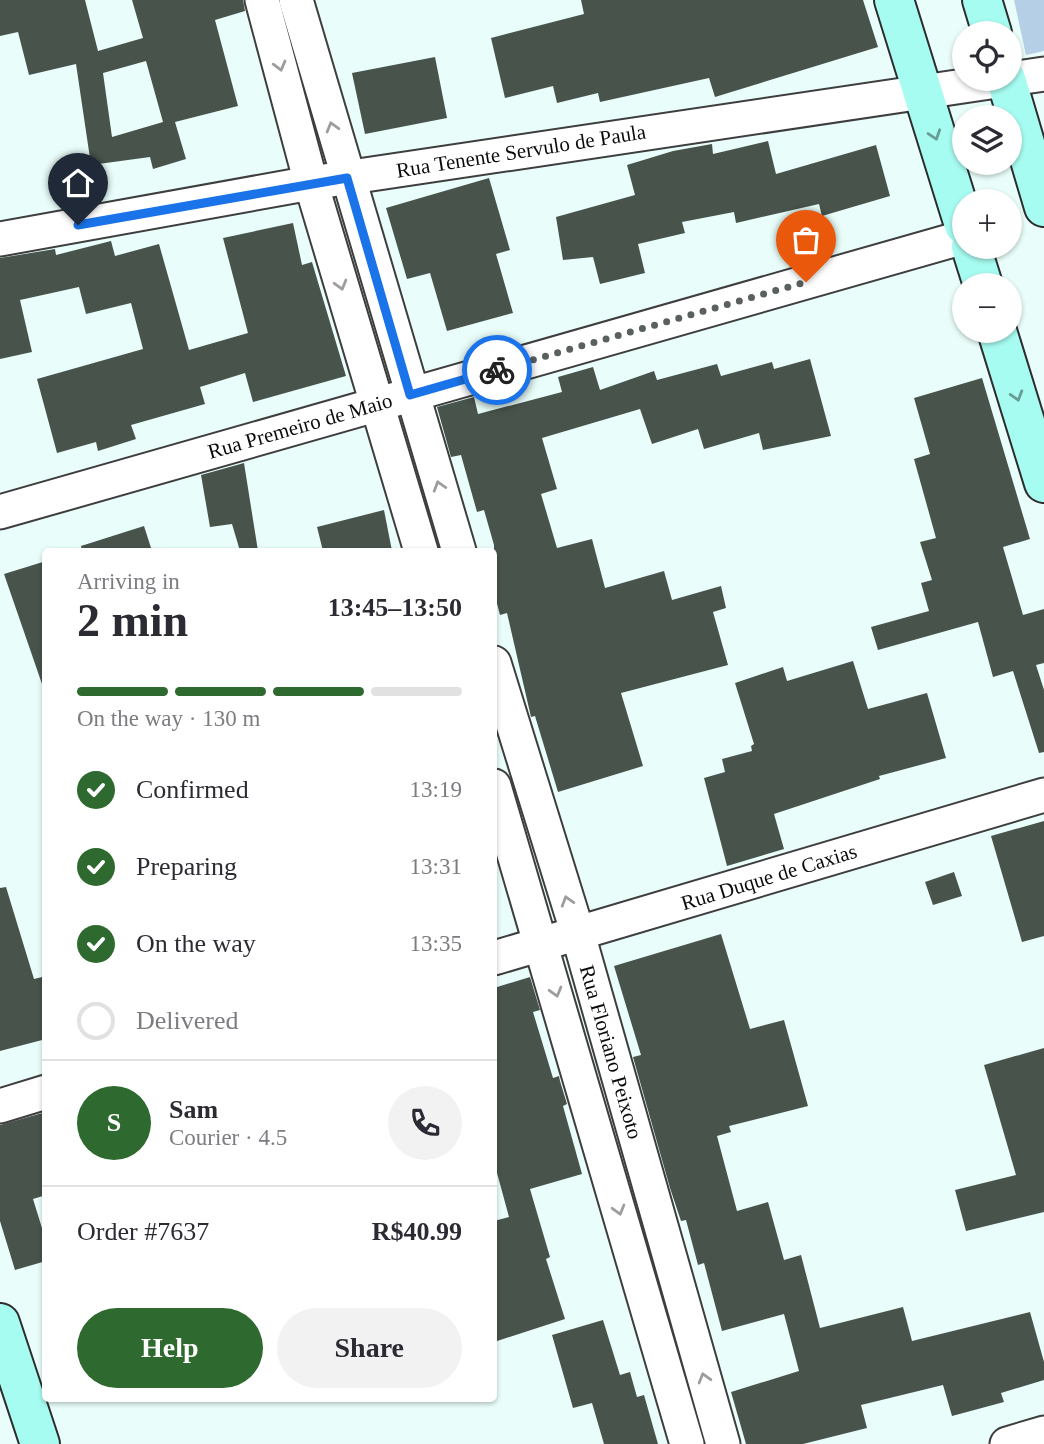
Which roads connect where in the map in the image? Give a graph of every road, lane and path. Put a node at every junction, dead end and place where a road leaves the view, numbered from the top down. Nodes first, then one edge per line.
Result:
1 (262, 0) edge
2 (296, 0) edge
3 (894, 0) edge
4 (982, 0) edge
5 (988, 21) edge
6 (1044, 74) edge
7 (1022, 77) edge
8 (952, 86) edge
9 (921, 90) junction
10 (1009, 91) edge
11 (347, 178) junction
12 (312, 183) junction
13 (953, 189) edge
14 (1044, 207) edge
15 (0, 239) edge
16 (952, 240) edge
17 (1001, 343) edge
18 (410, 395) junction
19 (376, 405) junction
20 (1044, 483) edge
21 (0, 512) edge
22 (420, 548) edge
23 (458, 548) edge
24 (497, 673) edge
25 (1044, 795) edge
26 (497, 796) edge
27 (578, 934) junction
28 (542, 943) junction
29 (497, 957) edge
30 (42, 1093) edge
31 (0, 1106) edge
32 (0, 1323) edge
33 (1044, 1433) edge
34 (40, 1444) edge
35 (687, 1444) edge
36 (723, 1444) edge
37 (1007, 1444) edge

1 -> 12 street
11 -> 2 street
3 - 9 main road
4 - 5 main road
6 - 7 street, Rua Tenente Servulo de Paula
8 - 9 street, Rua Tenente Servulo de Paula
9 - 11 street, Rua Tenente Servulo de Paula
9 -> 13 main road
10 - 14 main road
11 - 12 street, Rua Tenente Servulo de Paula
11 - 18 street
12 - 15 street, Rua Tenente Servulo de Paula
12 -> 19 street
16 - 18 street, Rua Premeiro de Maio
17 -> 20 main road
18 - 19 street, Rua Premeiro de Maio
23 -> 18 street
19 - 21 street, Rua Premeiro de Maio
19 - 22 street
27 -> 24 street, Rua Floriano Peixoto
25 - 27 street, Rua Duque de Caxias
26 - 28 street, Rua Floriano Peixoto
27 - 28 street, Rua Duque de Caxias
36 -> 27 street, Rua Floriano Peixoto
28 - 29 street, Rua Duque de Caxias
28 -> 35 street, Rua Floriano Peixoto
30 - 31 street
32 - 34 main road
33 - 37 street

